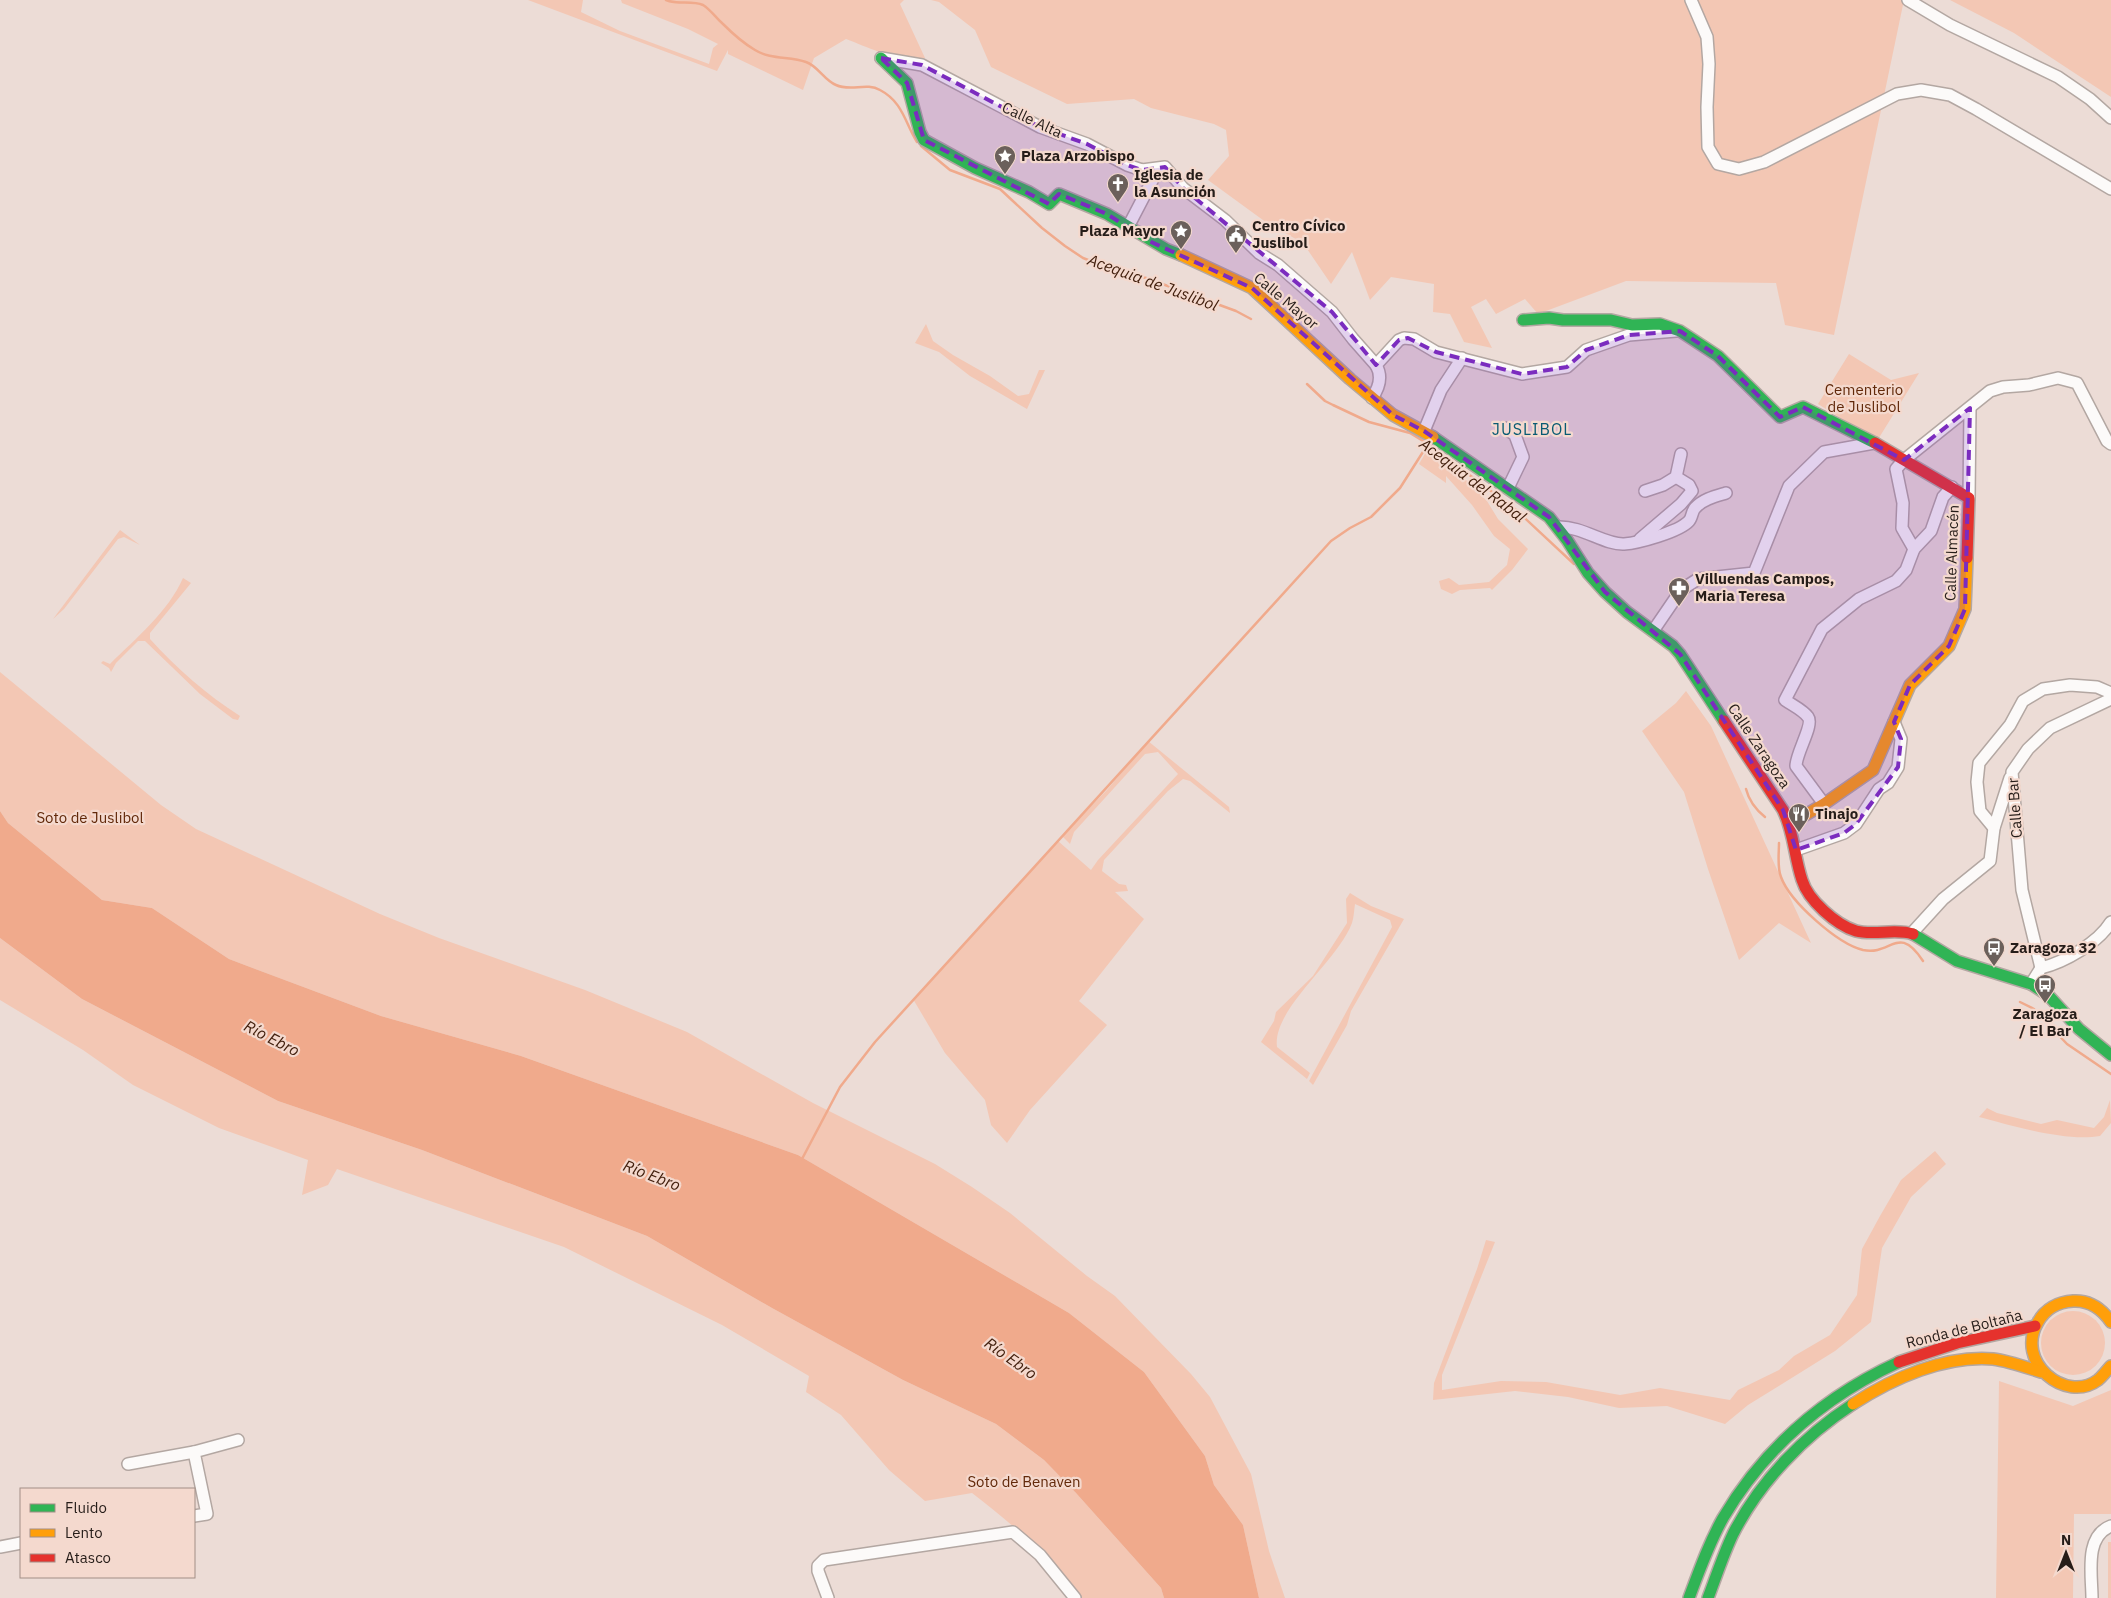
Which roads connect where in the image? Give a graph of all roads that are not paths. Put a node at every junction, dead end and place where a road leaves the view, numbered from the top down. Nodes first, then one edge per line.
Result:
1 (1691, 0) edge
2 (1908, 0) edge
3 (2111, 118) edge
4 (1142, 170) junction
5 (2111, 190) edge
6 (1049, 204) joint
7 (1128, 227) junction
8 (1523, 320) dead end
9 (1680, 331) junction
10 (1462, 358) junction
11 (1376, 365) junction
12 (1372, 398) junction
13 (1970, 408) junction
14 (1505, 428) dead end
15 (1424, 431) junction
16 (1435, 438) joint
17 (1874, 443) junction
18 (2111, 444) edge
19 (1681, 454) dead end
20 (1904, 460) junction
21 (1676, 477) junction
22 (1508, 488) junction
23 (1952, 488) junction
24 (1645, 492) dead end
25 (1726, 493) dead end
26 (1969, 498) junction
27 (1558, 527) junction
28 (1638, 541) junction
29 (1914, 548) junction
30 (1653, 631) junction
31 (2111, 693) edge
32 (2111, 699) edge
33 (1894, 722) junction
34 (2012, 772) junction
35 (1824, 804) junction
36 (1790, 824) junction
37 (1994, 828) junction
38 (1796, 850) junction
39 (2111, 922) edge
40 (1912, 933) junction
41 (2041, 968) junction
42 (2031, 984) junction
43 (2111, 1054) edge
44 (2110, 1320) edge
45 (2034, 1326) junction
46 (2111, 1366) edge
47 (2041, 1372) junction
48 (2106, 1374) edge
49 (238, 1440) dead end
50 (194, 1452) junction
51 (128, 1464) dead end
52 (195, 1516) edge
53 (2111, 1526) edge
54 (20, 1543) edge
55 (0, 1547) edge
56 (828, 1598) edge
57 (1075, 1598) edge
58 (1689, 1598) edge
59 (1708, 1598) edge
60 (2092, 1598) edge

1 - 5 street
2 - 3 street
4 - 6 street, Calle Alta
4 - 7 street
4 - 11 street, Calle Alta
6 - 7 street, Calle Mayor
7 - 12 street, Calle Mayor
8 - 9 street
9 - 10 street
9 - 17 street, Calle Almacén
10 - 11 street
10 - 15 street
11 - 12 street
12 - 15 street, Calle Mayor
13 - 18 street
13 - 20 street
13 - 26 street
14 - 22 street
15 - 16 street, Calle Mayor
16 - 22 street, Calle Zaragoza
17 - 20 street, Calle Almacén
17 - 30 street
19 - 21 street
20 - 23 street, Calle Almacén
20 - 29 street
21 - 24 street
21 - 28 street
22 - 27 street, Calle Zaragoza
23 - 26 street, Calle Almacén
23 - 29 street
25 - 28 street
26 - 33 street, Calle Almacén
27 - 28 street
27 - 30 street, Calle Zaragoza
29 - 35 street
30 - 36 street, Calle Zaragoza
31 - 37 street
32 - 34 street, Calle Bar
33 - 35 street, Calle Almacén
33 - 38 street
34 - 37 street
34 - 41 street, Calle Bar
35 - 36 street, Calle Almacén
36 - 38 street, Calle Zaragoza
37 - 40 street
38 - 40 street, Calle Zaragoza
39 - 41 street
40 - 42 street, Calle Zaragoza
41 - 42 street
42 - 43 street, Calle Zaragoza
44 - 45 street, Ronda de Boltaña
45 - 47 street, Ronda de Boltaña
45 - 58 street, Ronda de Boltaña
46 - 48 street, Ronda de Boltaña
47 - 48 street, Ronda de Boltaña
47 - 59 street, Ronda de Boltaña
49 - 50 street
50 - 51 street
50 - 52 street
53 - 60 street
54 - 55 street
56 - 57 street

